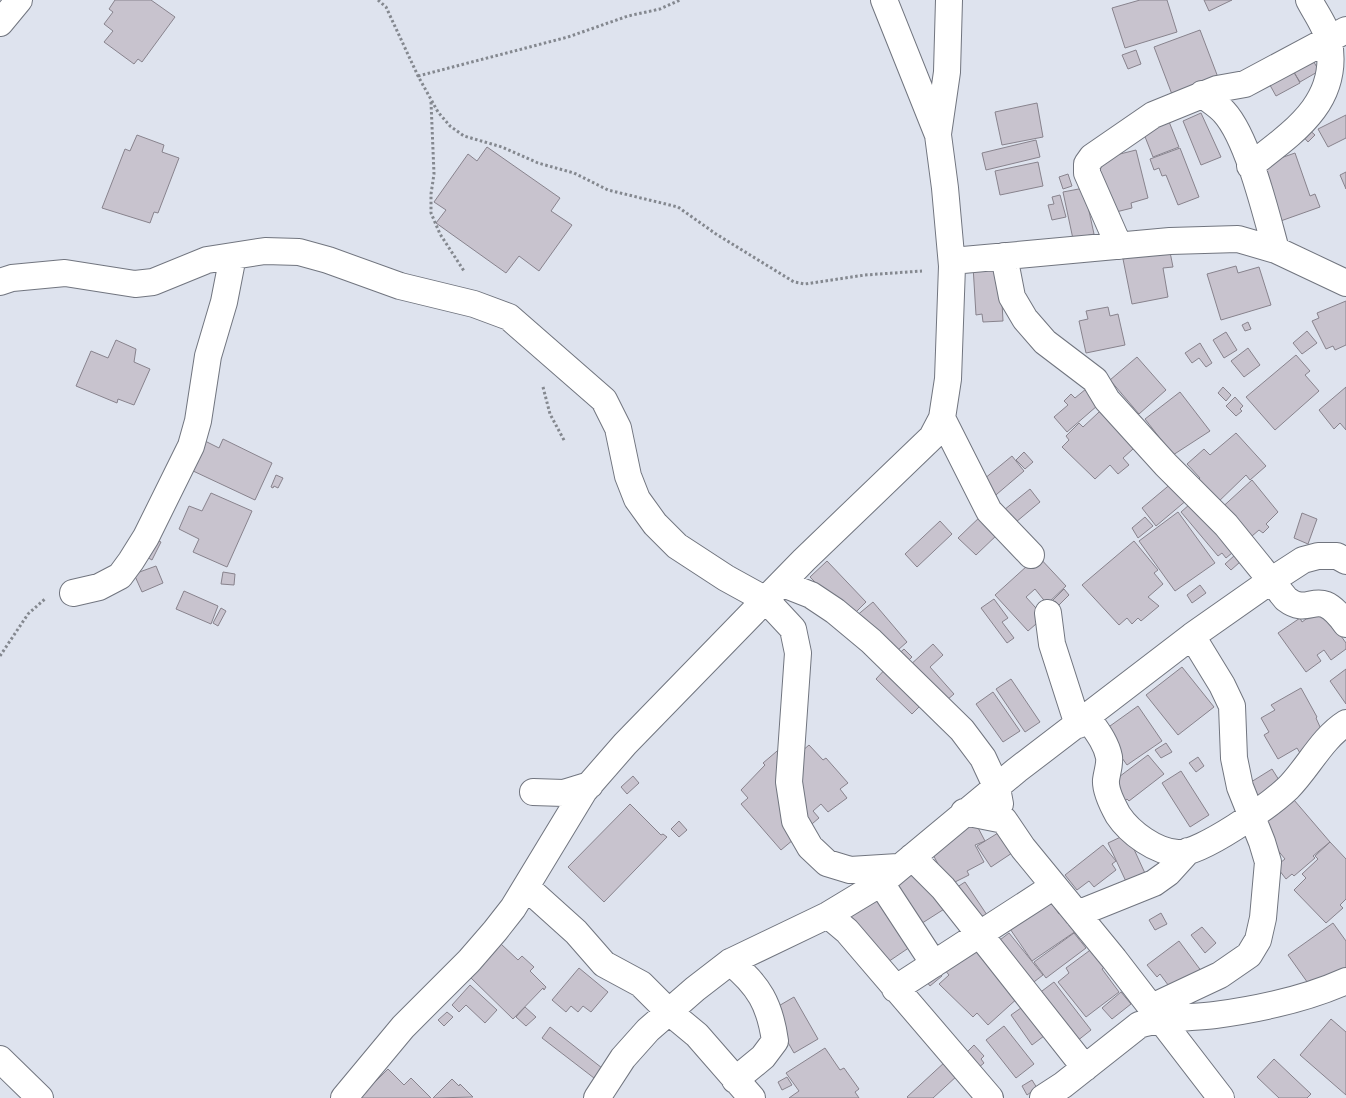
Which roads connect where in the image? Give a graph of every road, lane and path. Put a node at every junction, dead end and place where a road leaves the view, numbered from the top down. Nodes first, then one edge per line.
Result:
1 (19, 0) edge
2 (378, 0) edge
3 (680, 0) edge
4 (884, 0) edge
5 (949, 0) edge
6 (1309, 0) edge
7 (0, 22) edge
8 (1340, 36) edge
9 (418, 76) junction
10 (1202, 94) junction
11 (938, 135) junction
12 (1250, 166) junction
13 (1119, 246) junction
14 (1276, 250) junction
15 (233, 256) junction
16 (1004, 256) junction
17 (952, 263) junction
18 (0, 282) edge
19 (1346, 283) edge
20 (942, 418) junction
21 (1031, 555) dead end
22 (1346, 560) edge
23 (1270, 582) junction
24 (774, 592) junction
25 (73, 593) joint
26 (1048, 613) dead end
27 (1346, 624) edge
28 (1192, 636) junction
29 (0, 656) edge
30 (1082, 721) junction
31 (1346, 723) edge
32 (590, 784) junction
33 (997, 788) junction
34 (533, 792) dead end
35 (964, 812) junction
36 (1253, 817) junction
37 (1004, 820) junction
38 (1188, 851) junction
39 (897, 869) junction
40 (1054, 886) junction
41 (526, 887) junction
42 (1077, 914) junction
43 (828, 915) junction
44 (979, 934) junction
45 (730, 962) junction
46 (934, 964) junction
47 (1346, 981) edge
48 (895, 989) junction
49 (668, 1011) junction
50 (1157, 1014) junction
51 (0, 1060) edge
52 (1085, 1068) junction
53 (743, 1089) edge
54 (40, 1098) edge
55 (344, 1098) edge
56 (597, 1098) edge
57 (990, 1098) edge
58 (1043, 1098) edge
59 (1220, 1098) edge

1 - 7 street
2 - 9 path
3 - 9 path
4 - 11 street
5 - 11 street
6 - 8 street
8 - 10 street
8 - 12 street
9 - 17 path
10 - 12 street
10 - 13 street
11 - 17 street
12 - 14 street
13 - 14 street
13 - 16 street
14 - 19 street
15 - 18 street
15 - 24 street
15 - 25 street
16 - 17 street
16 - 23 street
17 - 20 street
20 - 21 street
20 - 24 street
22 - 23 street
23 - 27 street
23 - 28 street
24 - 32 street
24 - 33 street
24 - 39 street
25 - 29 path
26 - 30 street
28 - 30 street
28 - 36 street
30 - 33 street
30 - 38 street
31 - 36 street
32 - 34 street
32 - 41 street
33 - 35 street
33 - 37 street
35 - 37 street
35 - 39 street
36 - 38 street
36 - 50 street
37 - 40 street
38 - 42 street
39 - 43 street
39 - 44 street
39 - 46 street
40 - 42 street
40 - 44 street
41 - 49 street
41 - 55 street
42 - 50 street
43 - 45 street
43 - 48 street
44 - 46 street
44 - 52 street
45 - 49 street
45 - 53 street
46 - 48 street
47 - 50 street
48 - 57 street
49 - 53 street
49 - 56 street
50 - 52 street
50 - 59 street
51 - 54 street
52 - 58 street

